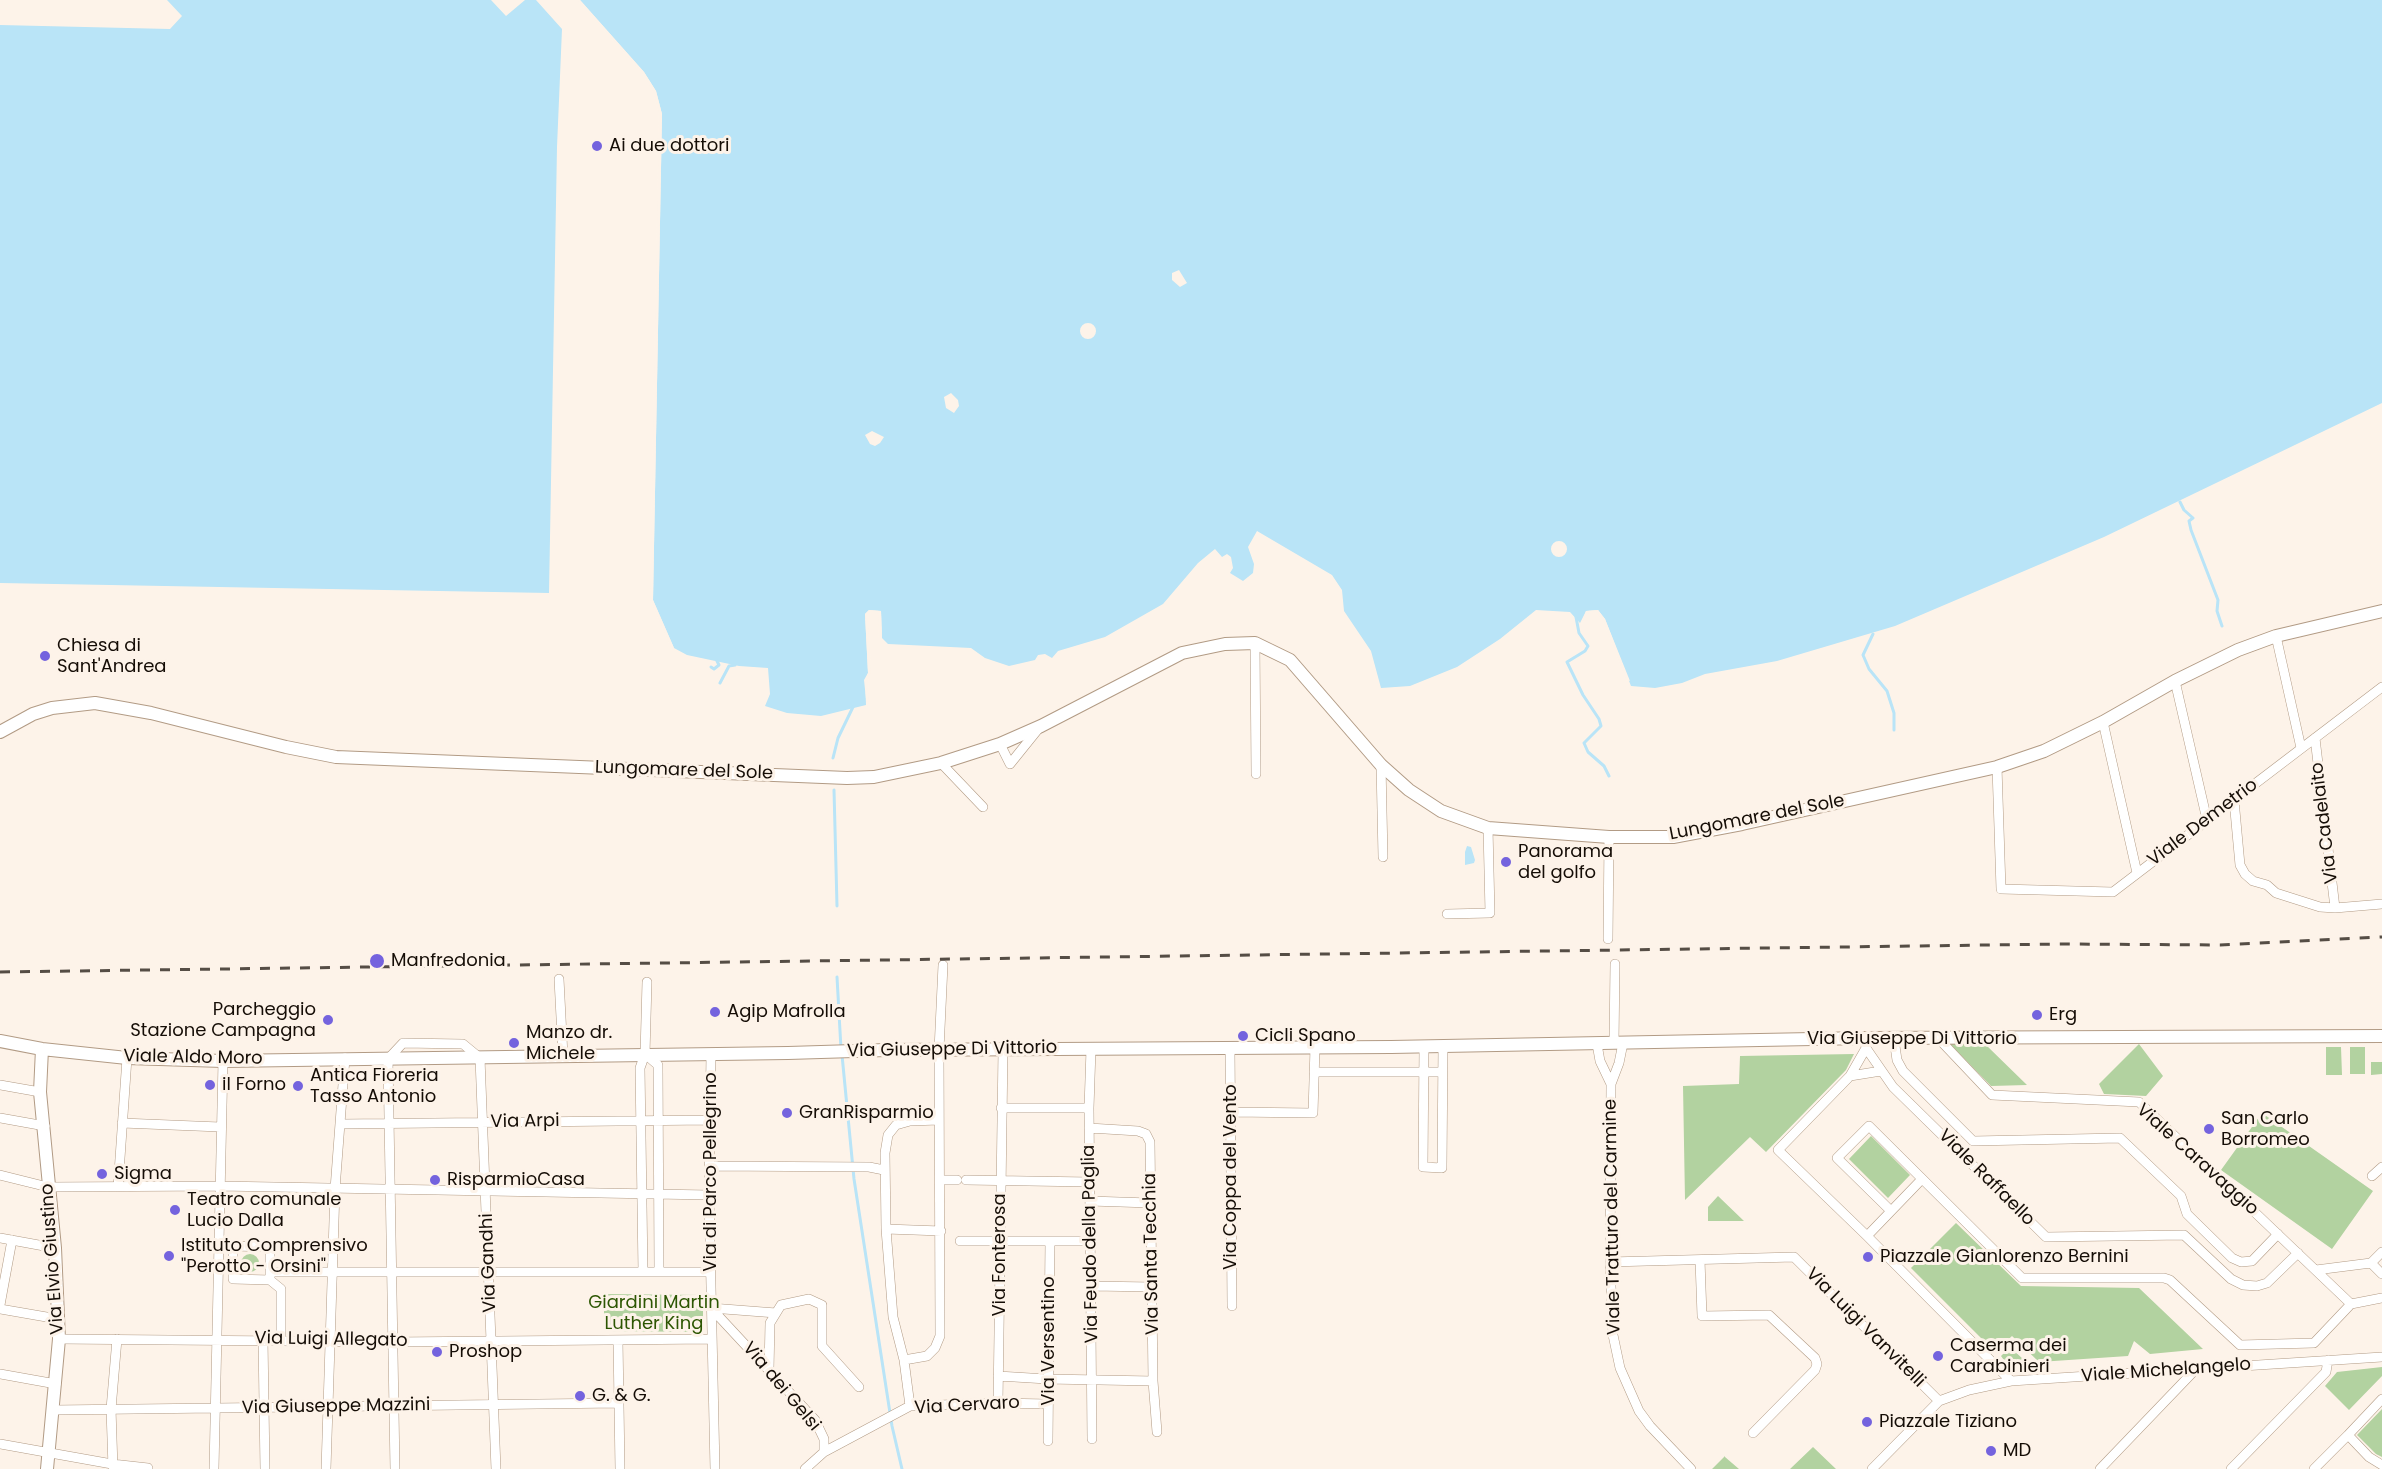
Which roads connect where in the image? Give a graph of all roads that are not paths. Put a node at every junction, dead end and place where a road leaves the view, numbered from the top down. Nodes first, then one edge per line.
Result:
1 (2382, 612) edge
2 (2276, 636) junction
3 (1255, 643) junction
4 (2175, 681) junction
5 (2382, 687) edge
6 (2103, 722) junction
7 (1041, 726) junction
8 (0, 732) edge
9 (2315, 738) junction
10 (1000, 744) junction
11 (2301, 748) junction
12 (941, 763) junction
13 (1381, 765) junction
14 (1997, 767) junction
15 (1256, 774) dead end
16 (2234, 800) junction
17 (983, 807) dead end
18 (2207, 820) junction
19 (1488, 828) junction
20 (1610, 837) junction
21 (1383, 857) dead end
22 (2137, 873) junction
23 (2382, 904) edge
24 (2335, 908) junction
25 (1447, 914) dead end
26 (1608, 939) dead end
27 (1615, 964) dead end
28 (943, 965) dead end
29 (559, 979) dead end
30 (647, 982) dead end
31 (2382, 1036) edge
32 (1938, 1038) junction
33 (1894, 1039) junction
34 (0, 1041) edge
35 (1618, 1043) junction
36 (1866, 1043) junction
37 (1597, 1044) junction
38 (1443, 1046) junction
39 (1230, 1047) junction
40 (1315, 1047) junction
41 (1424, 1047) junction
42 (42, 1049) junction
43 (1090, 1049) junction
44 (939, 1050) junction
45 (1003, 1050) junction
46 (645, 1054) junction
47 (711, 1054) junction
48 (563, 1056) junction
49 (127, 1058) junction
50 (345, 1058) junction
51 (480, 1058) junction
52 (388, 1059) junction
53 (223, 1061) junction
54 (1881, 1071) junction
55 (1314, 1072) junction
56 (1424, 1072) junction
57 (1442, 1072) junction
58 (1850, 1076) junction
59 (1611, 1084) junction
60 (0, 1085) edge
61 (40, 1092) junction
62 (1001, 1108) junction
63 (1089, 1108) junction
64 (1232, 1112) junction
65 (0, 1118) edge
66 (657, 1120) junction
67 (710, 1120) junction
68 (939, 1120) junction
69 (640, 1121) junction
70 (122, 1123) junction
71 (483, 1123) junction
72 (341, 1124) junction
73 (389, 1125) junction
74 (45, 1126) junction
75 (220, 1127) junction
76 (1089, 1128) junction
77 (709, 1166) junction
78 (2382, 1167) edge
79 (884, 1170) junction
80 (0, 1175) edge
81 (2372, 1176) dead end
82 (1922, 1179) junction
83 (941, 1180) junction
84 (1000, 1181) junction
85 (1090, 1182) junction
86 (118, 1186) junction
87 (220, 1186) junction
88 (48, 1187) junction
89 (335, 1189) junction
90 (390, 1190) junction
91 (486, 1192) junction
92 (641, 1194) junction
93 (658, 1194) junction
94 (709, 1194) junction
95 (1090, 1201) junction
96 (1150, 1203) junction
97 (1891, 1211) junction
98 (2196, 1223) junction
99 (886, 1229) junction
100 (941, 1231) junction
101 (2278, 1234) junction
102 (2184, 1235) junction
103 (1867, 1236) junction
104 (0, 1238) edge
105 (12, 1240) junction
106 (960, 1241) dead end
107 (1000, 1241) junction
108 (1050, 1241) junction
109 (1091, 1241) junction
110 (55, 1248) junction
111 (2382, 1252) edge
112 (2298, 1253) junction
113 (1700, 1260) junction
114 (1610, 1262) junction
115 (2371, 1263) junction
116 (2316, 1270) junction
117 (642, 1272) junction
118 (659, 1272) junction
119 (710, 1272) junction
120 (334, 1273) junction
121 (392, 1273) junction
122 (489, 1273) junction
123 (2382, 1274) edge
124 (270, 1276) junction
125 (1092, 1286) junction
126 (1152, 1287) junction
127 (2382, 1298) edge
128 (2351, 1304) junction
129 (0, 1305) edge
130 (1232, 1306) dead end
131 (711, 1308) junction
132 (0, 1309) edge
133 (776, 1313) junction
134 (58, 1318) junction
135 (59, 1339) junction
136 (117, 1339) junction
137 (215, 1339) junction
138 (712, 1339) junction
139 (263, 1340) junction
140 (281, 1340) junction
141 (331, 1340) junction
142 (491, 1340) junction
143 (618, 1340) junction
144 (393, 1342) junction
145 (2382, 1357) edge
146 (904, 1360) junction
147 (2328, 1360) junction
148 (2196, 1369) junction
149 (769, 1370) junction
150 (0, 1374) edge
151 (998, 1376) junction
152 (1047, 1380) junction
153 (1092, 1380) junction
154 (1153, 1381) junction
155 (2011, 1382) junction
156 (56, 1384) junction
157 (859, 1387) dead end
158 (2382, 1399) edge
159 (1940, 1401) junction
160 (619, 1403) junction
161 (998, 1403) junction
162 (1048, 1404) junction
163 (495, 1405) junction
164 (394, 1406) junction
165 (910, 1406) junction
166 (329, 1407) junction
167 (215, 1408) junction
168 (264, 1408) junction
169 (111, 1409) junction
170 (54, 1410) junction
171 (1157, 1432) dead end
172 (1753, 1433) dead end
173 (2348, 1435) junction
174 (1092, 1439) dead end
175 (1048, 1441) dead end
176 (0, 1444) edge
177 (50, 1452) junction
178 (824, 1452) junction
179 (2382, 1465) edge
180 (112, 1467) edge
181 (148, 1468) edge
182 (47, 1469) edge
183 (214, 1469) edge
184 (265, 1469) edge
185 (326, 1469) edge
186 (395, 1469) edge
187 (496, 1469) edge
188 (620, 1469) edge
189 (715, 1469) edge
190 (805, 1469) edge
191 (1691, 1469) edge
192 (1872, 1469) edge
193 (2100, 1469) edge
194 (2231, 1469) edge
195 (2314, 1469) edge

1 - 2 street, Lungomare del Sole
2 - 4 street, Lungomare del Sole
2 - 11 street, Via Cadelaito
3 - 7 street, Lungomare del Sole
3 - 13 street, Lungomare del Sole
3 - 15 street
4 - 6 street, Lungomare del Sole
4 - 18 street
5 - 9 street, Viale Demetrio
6 - 14 street, Lungomare del Sole
6 - 22 street
7 - 10 street, Lungomare del Sole
7 - 10 street, Lungomare del Sole
8 - 12 street, Lungomare del Sole
9 - 11 street, Viale Demetrio
9 - 24 street, Via Cadelaito
10 - 12 street, Lungomare del Sole
11 - 16 street, Viale Demetrio
12 - 17 street
13 - 19 street, Lungomare del Sole
13 - 21 street
14 - 20 street, Lungomare del Sole
14 - 22 street, Viale Demetrio
16 - 18 street, Viale Demetrio
16 - 24 street
18 - 22 street, Viale Demetrio
19 - 20 street, Lungomare del Sole
19 - 25 street
20 - 26 street
23 - 24 street
27 - 35 street, Viale Tratturo del Carmine
28 - 44 street
29 - 48 street
30 - 46 street
31 - 32 street, Via Giuseppe Di Vittorio
32 - 33 street, Via Giuseppe Di Vittorio
32 - 101 street, Viale Caravaggio
33 - 36 street, Via Giuseppe Di Vittorio
33 - 98 street, Viale Raffaello
34 - 42 street, Viale Aldo Moro
35 - 36 street, Via Giuseppe Di Vittorio
35 - 37 street, Via Giuseppe Di Vittorio
35 - 59 street, Viale Tratturo del Carmine
36 - 54 street, Viale Raffaello
36 - 58 street
37 - 38 street, Via Giuseppe Di Vittorio
37 - 59 street, Viale Tratturo del Carmine
38 - 41 street, Via Giuseppe Di Vittorio
38 - 57 street
39 - 40 street, Via Giuseppe Di Vittorio
39 - 43 street, Via Giuseppe Di Vittorio
39 - 64 street, Via Coppa del Vento
40 - 41 street, Via Giuseppe Di Vittorio
40 - 55 street
41 - 56 street
42 - 49 street, Viale Aldo Moro
42 - 61 street, Via Elvio Giustino
43 - 45 street, Via Giuseppe Di Vittorio
43 - 63 street, Via Feudo della Paglia
44 - 45 street, Via Giuseppe Di Vittorio
44 - 47 street, Via Giuseppe Di Vittorio
44 - 68 street
45 - 62 street, Via Fonterosa
46 - 47 street, Via Giuseppe Di Vittorio
46 - 48 street, Via Giuseppe Di Vittorio
46 - 66 street
46 - 69 street
47 - 67 street, Via di Parco Pellegrino
48 - 51 street, Via Giuseppe Di Vittorio
49 - 53 street, Viale Aldo Moro
49 - 70 street
50 - 52 street, Viale Aldo Moro
50 - 53 street, Viale Aldo Moro
50 - 72 street
51 - 52 street, Via Giuseppe Di Vittorio
51 - 71 street, Via Gandhi
52 - 73 street
53 - 75 street
54 - 58 street
54 - 102 street, Viale Raffaello
55 - 56 street
55 - 64 street
56 - 57 street
56 - 57 street
58 - 103 street
59 - 114 street, Viale Tratturo del Carmine
60 - 61 street
61 - 74 street, Via Elvio Giustino
62 - 63 street
62 - 84 street, Via Fonterosa
63 - 76 street, Via Feudo della Paglia
64 - 130 street, Via Coppa del Vento
65 - 74 street
66 - 67 street, Via Arpi
66 - 69 street, Via Arpi
66 - 93 street
67 - 77 street, Via di Parco Pellegrino
68 - 79 street
68 - 83 street
69 - 71 street, Via Arpi
69 - 92 street
70 - 75 street
70 - 86 street
71 - 73 street, Via Arpi
71 - 91 street, Via Gandhi
72 - 73 street, Via Arpi
72 - 89 street
73 - 90 street
74 - 88 street, Via Elvio Giustino
75 - 87 street
76 - 85 street, Via Feudo della Paglia
76 - 96 street, Via Santa Tecchia
77 - 79 street
77 - 94 street, Via di Parco Pellegrino
78 - 81 street
79 - 99 street
80 - 88 street
82 - 97 street
82 - 97 street
82 - 128 street
83 - 84 street
83 - 100 street
84 - 85 street
84 - 107 street, Via Fonterosa
85 - 95 street, Via Feudo della Paglia
86 - 87 street
86 - 88 street
87 - 89 street
87 - 137 street
88 - 110 street, Via Elvio Giustino
89 - 90 street
89 - 120 street
90 - 91 street
90 - 121 street
91 - 92 street
91 - 122 street, Via Gandhi
92 - 93 street
92 - 117 street
93 - 94 street
93 - 118 street
94 - 119 street, Via di Parco Pellegrino
95 - 96 street
95 - 109 street, Via Feudo della Paglia
96 - 126 street, Via Santa Tecchia
97 - 103 street
98 - 101 street, Viale Raffaello
98 - 102 street
99 - 100 street
99 - 146 street
100 - 146 street
101 - 112 street, Viale Caravaggio
102 - 112 street
103 - 155 street
104 - 105 street
105 - 110 street
105 - 129 street
106 - 107 street
107 - 108 street
107 - 151 street, Via Fonterosa
108 - 109 street
108 - 152 street, Via Versentino
109 - 125 street, Via Feudo della Paglia
110 - 134 street, Via Elvio Giustino
111 - 115 street
112 - 116 street, Viale Caravaggio
113 - 114 street, Via Luigi Vanvitelli
113 - 159 street, Via Luigi Vanvitelli
113 - 172 street
114 - 191 street, Viale Tratturo del Carmine
115 - 116 street
115 - 123 street
116 - 128 street, Viale Caravaggio
117 - 118 street
117 - 122 street
118 - 119 street
119 - 131 street, Via di Parco Pellegrino
120 - 121 street
120 - 124 street
120 - 141 street
121 - 122 street
121 - 144 street
122 - 142 street, Via Gandhi
124 - 124 street
124 - 140 street
125 - 126 street
125 - 153 street, Via Feudo della Paglia
126 - 154 street, Via Santa Tecchia
127 - 128 street
131 - 133 street
131 - 138 street, Via di Parco Pellegrino
131 - 149 street, Via dei Gelsi
132 - 134 street
133 - 149 street
133 - 157 street
134 - 135 street, Via Elvio Giustino
135 - 136 street, Via Luigi Allegato
135 - 156 street, Via Elvio Giustino
136 - 137 street, Via Luigi Allegato
136 - 169 street
137 - 139 street, Via Luigi Allegato
137 - 167 street
138 - 143 street, Via Luigi Allegato
138 - 189 street, Via di Parco Pellegrino
139 - 140 street, Via Luigi Allegato
139 - 168 street
140 - 141 street, Via Luigi Allegato
141 - 144 street, Via Luigi Allegato
141 - 166 street
142 - 143 street, Via Luigi Allegato
142 - 144 street, Via Luigi Allegato
142 - 163 street, Via Gandhi
143 - 160 street
144 - 164 street
145 - 147 street, Viale Michelangelo
146 - 165 street
147 - 148 street, Viale Michelangelo
147 - 194 street
148 - 155 street, Viale Michelangelo
148 - 193 street
149 - 178 street, Via dei Gelsi
150 - 156 street
151 - 152 street, Via Cervaro
151 - 161 street, Via Fonterosa
152 - 153 street, Via Cervaro
152 - 162 street, Via Versentino
153 - 154 street, Via Cervaro
153 - 174 street, Via Feudo della Paglia
154 - 171 street, Via Santa Tecchia
155 - 159 street, Viale Michelangelo
156 - 170 street, Via Elvio Giustino
158 - 173 street
159 - 192 street, Viale Michelangelo
160 - 163 street, Via Giuseppe Mazzini
160 - 188 street
161 - 162 street, Via Cervaro
161 - 165 street, Via Cervaro
162 - 175 street, Via Versentino
163 - 164 street, Via Giuseppe Mazzini
163 - 187 street, Via Gandhi
164 - 166 street, Via Giuseppe Mazzini
164 - 186 street
165 - 178 street, Via Cervaro
166 - 168 street, Via Giuseppe Mazzini
166 - 185 street
167 - 168 street, Via Giuseppe Mazzini
167 - 169 street, Via Giuseppe Mazzini
167 - 183 street
168 - 184 street
169 - 170 street, Via Giuseppe Mazzini
169 - 180 street
170 - 177 street, Via Elvio Giustino
173 - 179 street
173 - 195 street
176 - 177 street
177 - 180 street
177 - 182 street, Via Elvio Giustino
178 - 190 street, Via dei Gelsi
180 - 181 street

